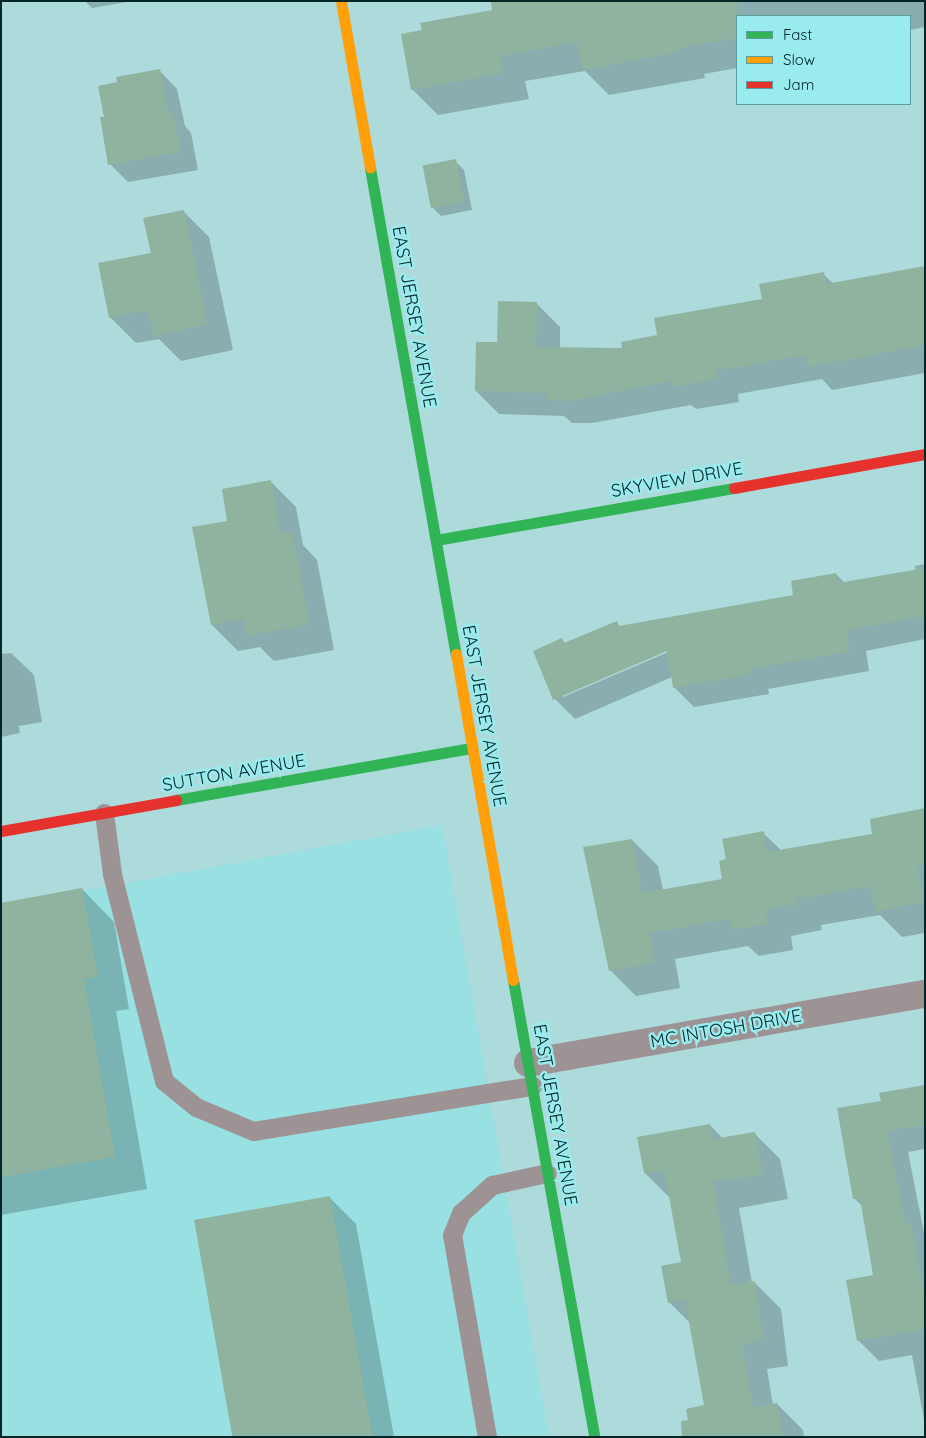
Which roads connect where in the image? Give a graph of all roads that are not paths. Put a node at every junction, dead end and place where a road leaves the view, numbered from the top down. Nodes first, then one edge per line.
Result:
1 (341, 1) edge
2 (925, 454) edge
3 (436, 540) junction
4 (472, 748) junction
5 (104, 813) junction
6 (1, 832) edge
7 (925, 994) edge
8 (530, 1075) junction
9 (547, 1173) junction
10 (487, 1437) edge
11 (594, 1437) edge

1 - 3 street, EAST JERSEY AVENUE
2 - 3 street, SKYVIEW DRIVE
3 - 4 street, EAST JERSEY AVENUE
4 - 5 street, SUTTON AVENUE
4 - 8 street, EAST JERSEY AVENUE
5 - 6 street, SUTTON AVENUE
5 - 8 lane
7 - 8 street, MC INTOSH DRIVE
8 - 9 street, EAST JERSEY AVENUE
9 - 10 lane
9 - 11 street, EAST JERSEY AVENUE

